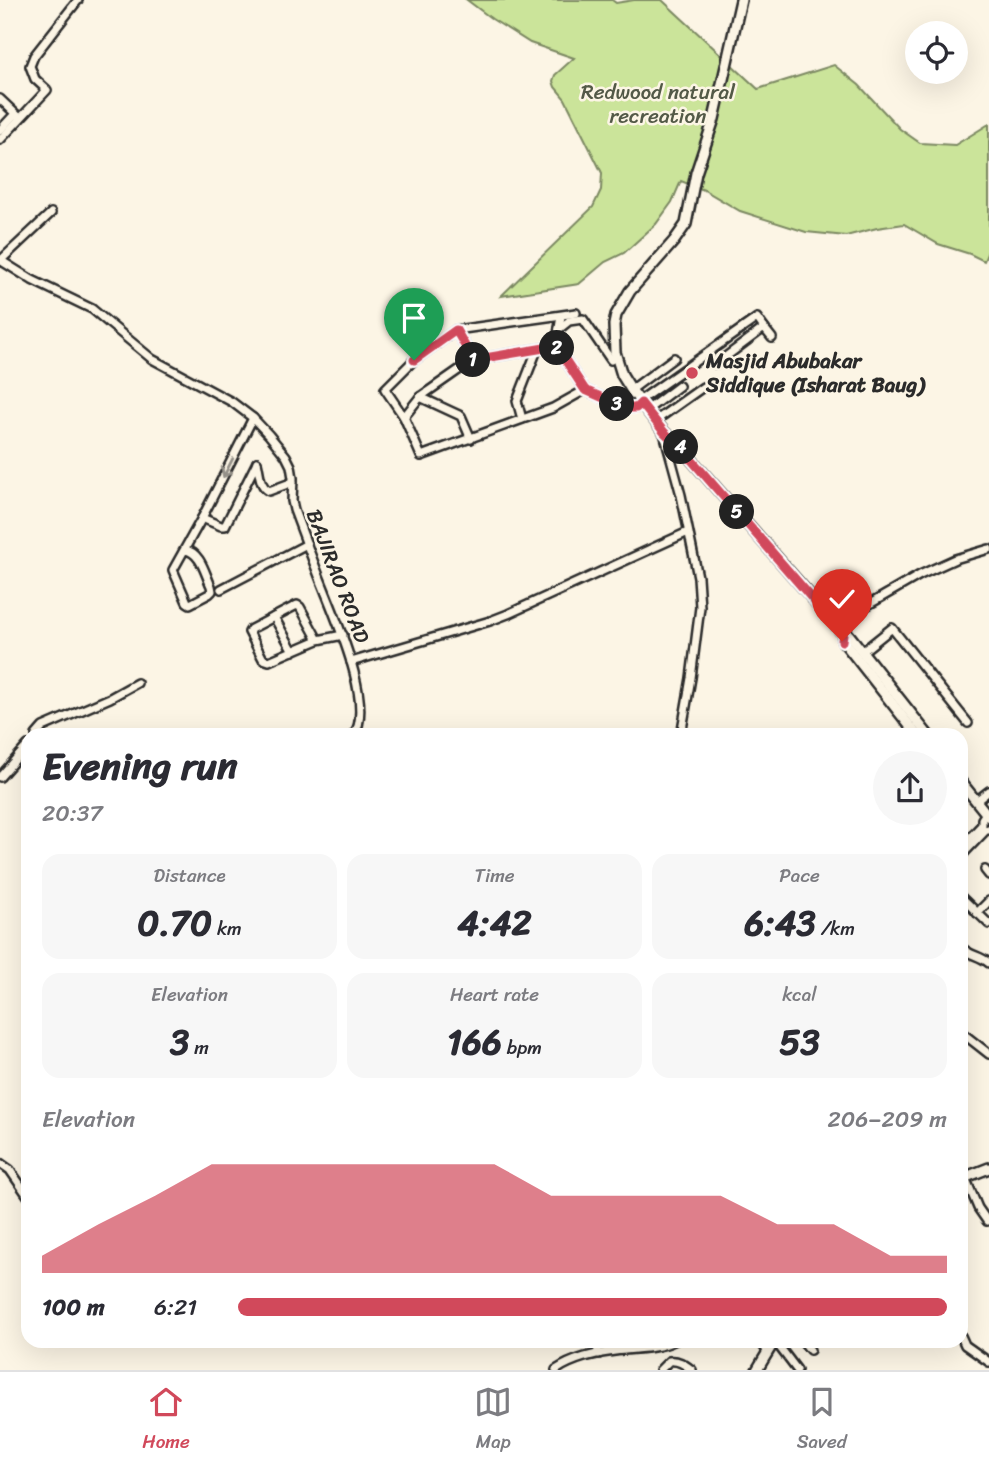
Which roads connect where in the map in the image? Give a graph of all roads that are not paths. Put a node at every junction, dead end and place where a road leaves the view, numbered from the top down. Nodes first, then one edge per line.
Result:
1 (78, 0) edge
2 (741, 0) edge
3 (0, 99) edge
4 (18, 116) junction
5 (0, 130) edge
6 (0, 139) edge
7 (51, 213) dead end
8 (0, 260) edge
9 (576, 313) dead end
10 (561, 316) junction
11 (764, 328) junction
12 (456, 330) junction
13 (559, 330) junction
14 (772, 338) dead end
15 (556, 346) junction
16 (537, 350) junction
17 (674, 358) dead end
18 (473, 360) junction
19 (611, 360) dead end
20 (716, 364) dead end
21 (680, 386) dead end
22 (703, 387) dead end
23 (585, 390) junction
24 (631, 390) junction
25 (421, 397) junction
26 (642, 405) junction
27 (404, 417) junction
28 (253, 418) junction
29 (522, 419) junction
30 (655, 421) junction
31 (664, 432) junction
32 (471, 439) junction
33 (293, 482) junction
34 (202, 518) junction
35 (688, 532) junction
36 (307, 544) junction
37 (989, 549) edge
38 (185, 551) junction
39 (221, 589) dead end
40 (274, 617) junction
41 (835, 624) junction
42 (843, 634) junction
43 (343, 635) junction
44 (318, 640) junction
45 (293, 651) junction
46 (862, 652) junction
47 (351, 663) junction
48 (137, 683) dead end
49 (968, 723) dead end
50 (42, 728) edge
51 (358, 728) edge
52 (682, 728) edge
53 (911, 728) edge
54 (922, 728) edge
55 (21, 753) edge
56 (0, 777) edge
57 (989, 790) edge
58 (968, 791) edge
59 (976, 801) junction
60 (987, 815) edge
61 (989, 830) edge
62 (968, 842) edge
63 (968, 845) edge
64 (989, 901) edge
65 (968, 904) edge
66 (977, 913) junction
67 (989, 924) edge
68 (968, 952) edge
69 (989, 964) edge
70 (968, 1038) edge
71 (989, 1054) edge
72 (0, 1163) edge
73 (989, 1168) edge
74 (968, 1176) edge
75 (21, 1186) edge
76 (968, 1188) edge
77 (988, 1221) edge
78 (968, 1347) edge
79 (597, 1348) edge
80 (653, 1348) edge
81 (765, 1348) edge
82 (771, 1348) edge
83 (780, 1348) edge
84 (768, 1352) junction
85 (599, 1354) junction
86 (989, 1362) edge
87 (556, 1370) edge
88 (660, 1370) edge
89 (692, 1370) edge
90 (757, 1370) edge
91 (796, 1370) edge

1 - 4 street
2 - 24 main road
3 - 4 street
4 - 5 street
4 - 6 street
7 - 8 street
8 - 28 street, BAJIRAO ROAD
9 - 10 street
10 - 12 street
10 - 13 street
11 - 14 street
11 - 20 street
11 - 26 street
12 - 18 street
12 - 27 street
13 - 15 street
13 - 19 street
15 - 16 street
15 - 23 street
16 - 18 street
16 - 29 street
17 - 24 street
18 - 25 street
21 - 26 street
22 - 30 street
23 - 26 street
23 - 29 street
24 - 26 main road
25 - 27 street
25 - 32 street
26 - 30 main road
27 - 32 street
28 - 33 street, BAJIRAO ROAD
28 -> 34 street
29 - 32 street
30 - 31 main road
31 - 35 street
31 - 41 main road
33 - 34 street
33 - 36 street, BAJIRAO ROAD
34 - 38 street
35 - 47 street
35 - 52 street
36 - 39 street
36 - 43 street, BAJIRAO ROAD
37 - 41 street
38 - 38 street
40 - 44 street
40 - 45 street
40 - 45 street
41 - 42 main road
42 - 46 main road
42 - 53 main road
43 - 44 street
43 - 47 street, BAJIRAO ROAD
44 - 45 street
46 - 49 street
46 - 54 main road
47 - 51 street, BAJIRAO ROAD
48 - 50 street
55 - 56 street
57 - 59 street
58 - 59 main road
59 - 60 main road
60 - 62 street
61 - 63 street
64 - 66 street
65 - 66 street
66 - 67 street
68 - 69 street
70 - 71 street
72 - 75 street
73 - 74 main road
76 - 77 street
78 - 86 street
79 - 85 street
80 - 85 street
81 - 84 street
82 - 84 main road
83 - 91 street
84 - 90 main road
85 - 87 street
88 - 89 street

